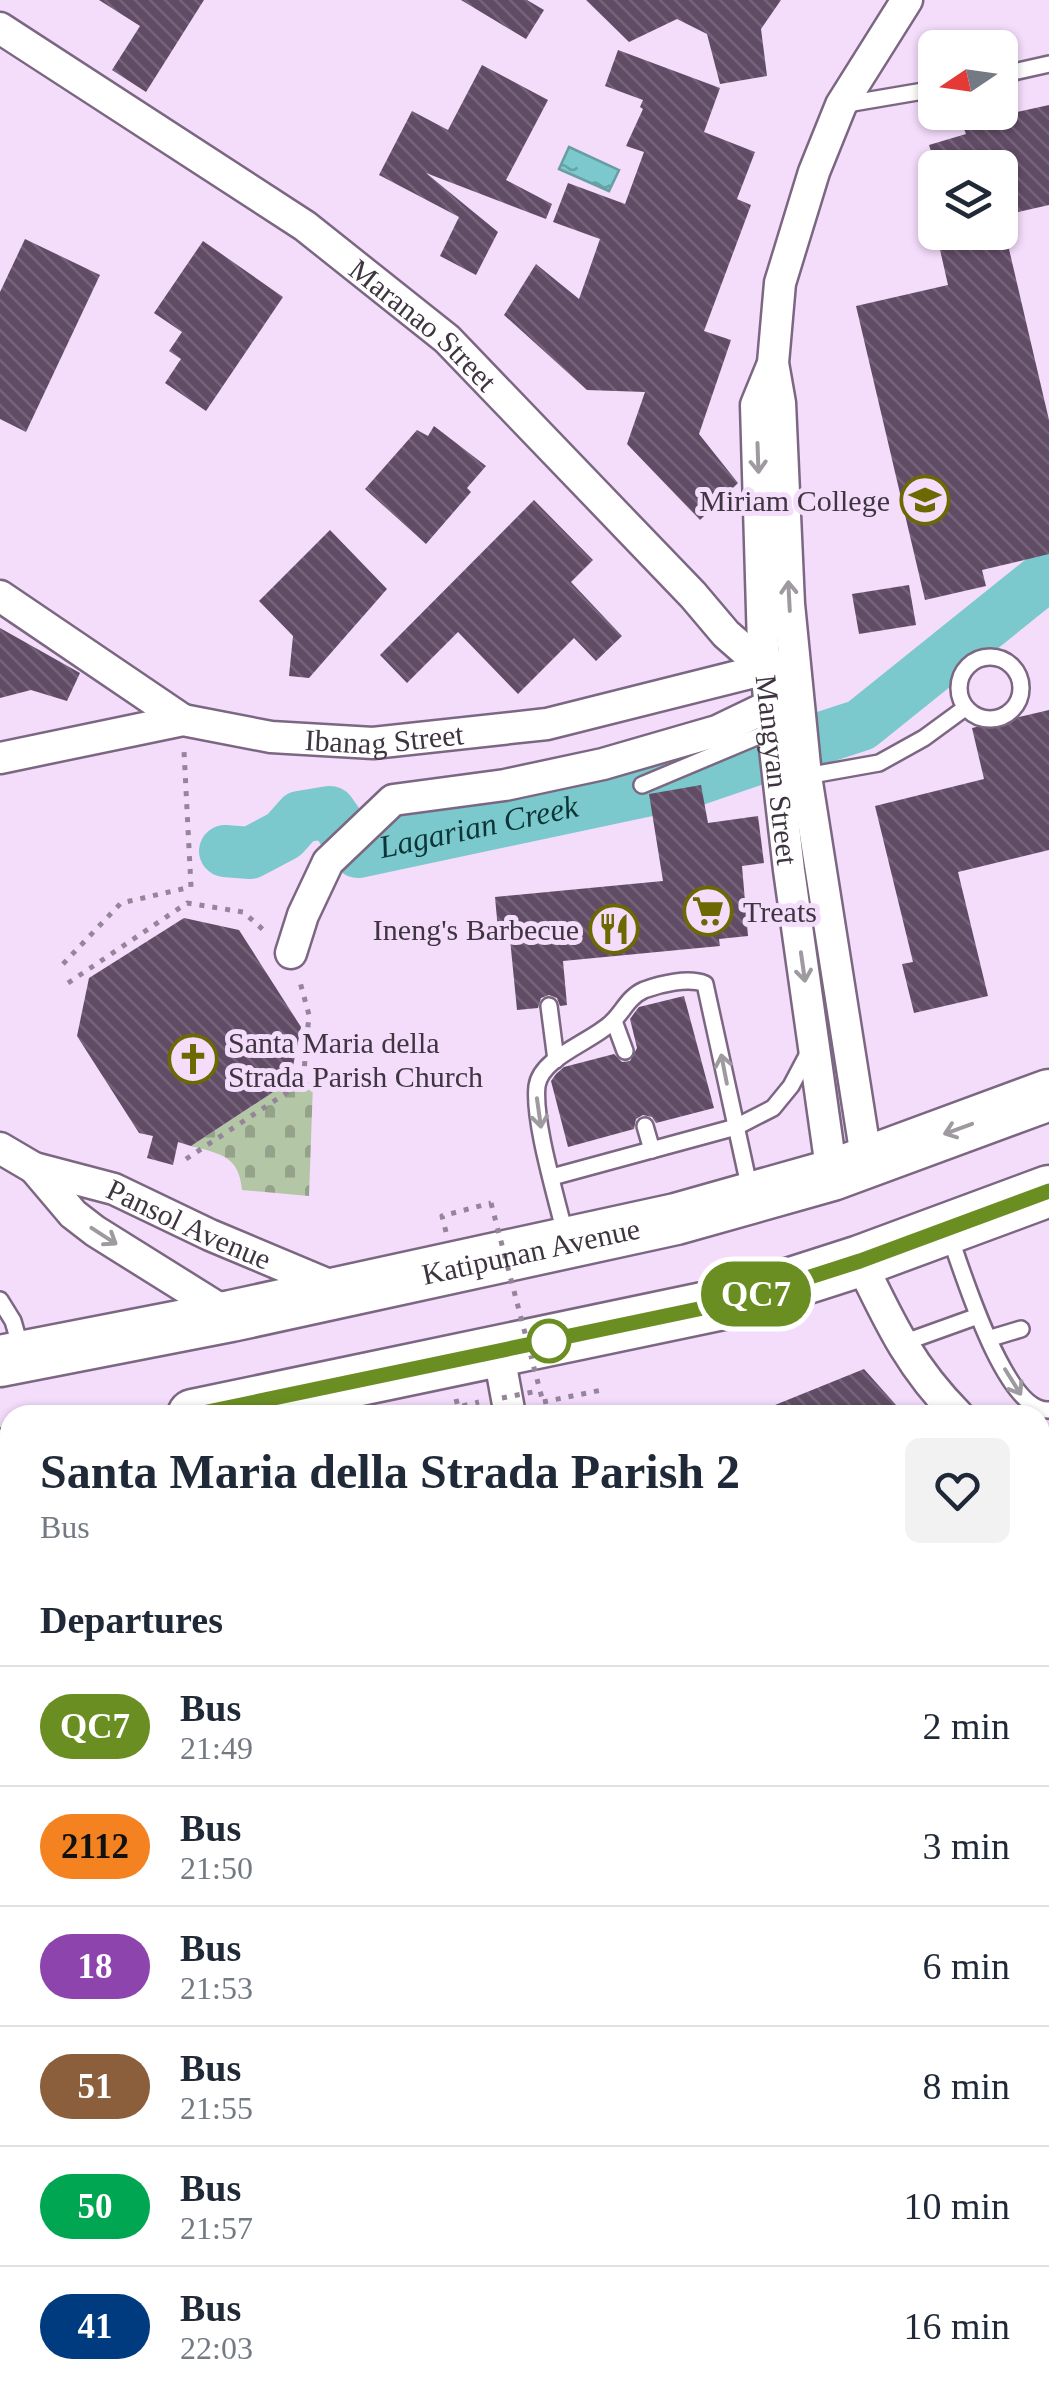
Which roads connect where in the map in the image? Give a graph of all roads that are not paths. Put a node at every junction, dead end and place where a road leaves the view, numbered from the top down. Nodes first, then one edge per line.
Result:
1 (907, 0) edge
2 (0, 28) edge
3 (1049, 64) edge
4 (1018, 71) edge
5 (918, 92) edge
6 (841, 105) junction
7 (0, 596) edge
8 (780, 667) junction
9 (965, 708) junction
10 (772, 717) junction
11 (183, 720) junction
12 (0, 758) edge
13 (806, 776) junction
14 (642, 785) dead end
15 (292, 953) road end
16 (548, 1006) dead end
17 (614, 1021) junction
18 (814, 1044) junction
19 (625, 1052) dead end
20 (556, 1060) junction
21 (1049, 1095) edge
22 (645, 1126) dead end
23 (736, 1127) junction
24 (0, 1148) edge
25 (652, 1150) junction
26 (34, 1168) junction
27 (849, 1169) junction
28 (552, 1177) junction
29 (1049, 1191) edge
30 (752, 1199) junction
31 (946, 1229) junction
32 (560, 1244) junction
33 (860, 1261) junction
34 (341, 1290) junction
35 (0, 1300) edge
36 (231, 1316) junction
37 (978, 1316) junction
38 (1022, 1329) dead end
39 (990, 1338) junction
40 (900, 1344) junction
41 (8, 1369) edge
42 (504, 1390) edge
43 (315, 1405) edge
44 (948, 1405) edge
45 (1029, 1405) edge

1 - 6 street, Mangyan Street
2 - 8 street, Maranao Street
3 - 4 lane
5 - 6 lane
6 - 8 street, Mangyan Street
7 - 11 street
8 - 10 street, Mangyan Street
8 - 11 street, Ibanag Street
8 - 13 street, Mangyan Street
9 - 9 lane
9 - 13 lane
10 - 14 lane
10 - 15 street
10 -> 18 street, Mangyan Street
11 - 12 street, Ibanag Street
13 - 27 street, Mangyan Street
16 - 20 lane
17 - 19 lane
17 - 20 lane
23 -> 17 lane
18 - 23 lane
18 - 27 street, Mangyan Street
20 -> 28 lane
21 -> 27 main road, Katipunan Avenue
22 - 25 lane
23 - 25 lane
23 - 30 lane
24 - 26 street, Pansol Avenue
25 - 28 lane
26 - 34 street, Pansol Avenue
26 -> 36 street, Pansol Avenue
27 - 30 main road, Katipunan Avenue
28 - 32 lane
29 - 31 main road
30 - 32 main road, Katipunan Avenue
31 - 33 main road
31 - 37 lane
32 - 34 main road, Katipunan Avenue
32 - 41 main road
33 - 40 street
33 - 42 main road
34 - 36 main road, Katipunan Avenue
35 - 41 lane
36 - 41 main road, Katipunan Avenue
37 - 39 lane
37 - 40 lane
38 - 39 lane
39 -> 45 lane
40 - 44 street
42 - 43 main road

